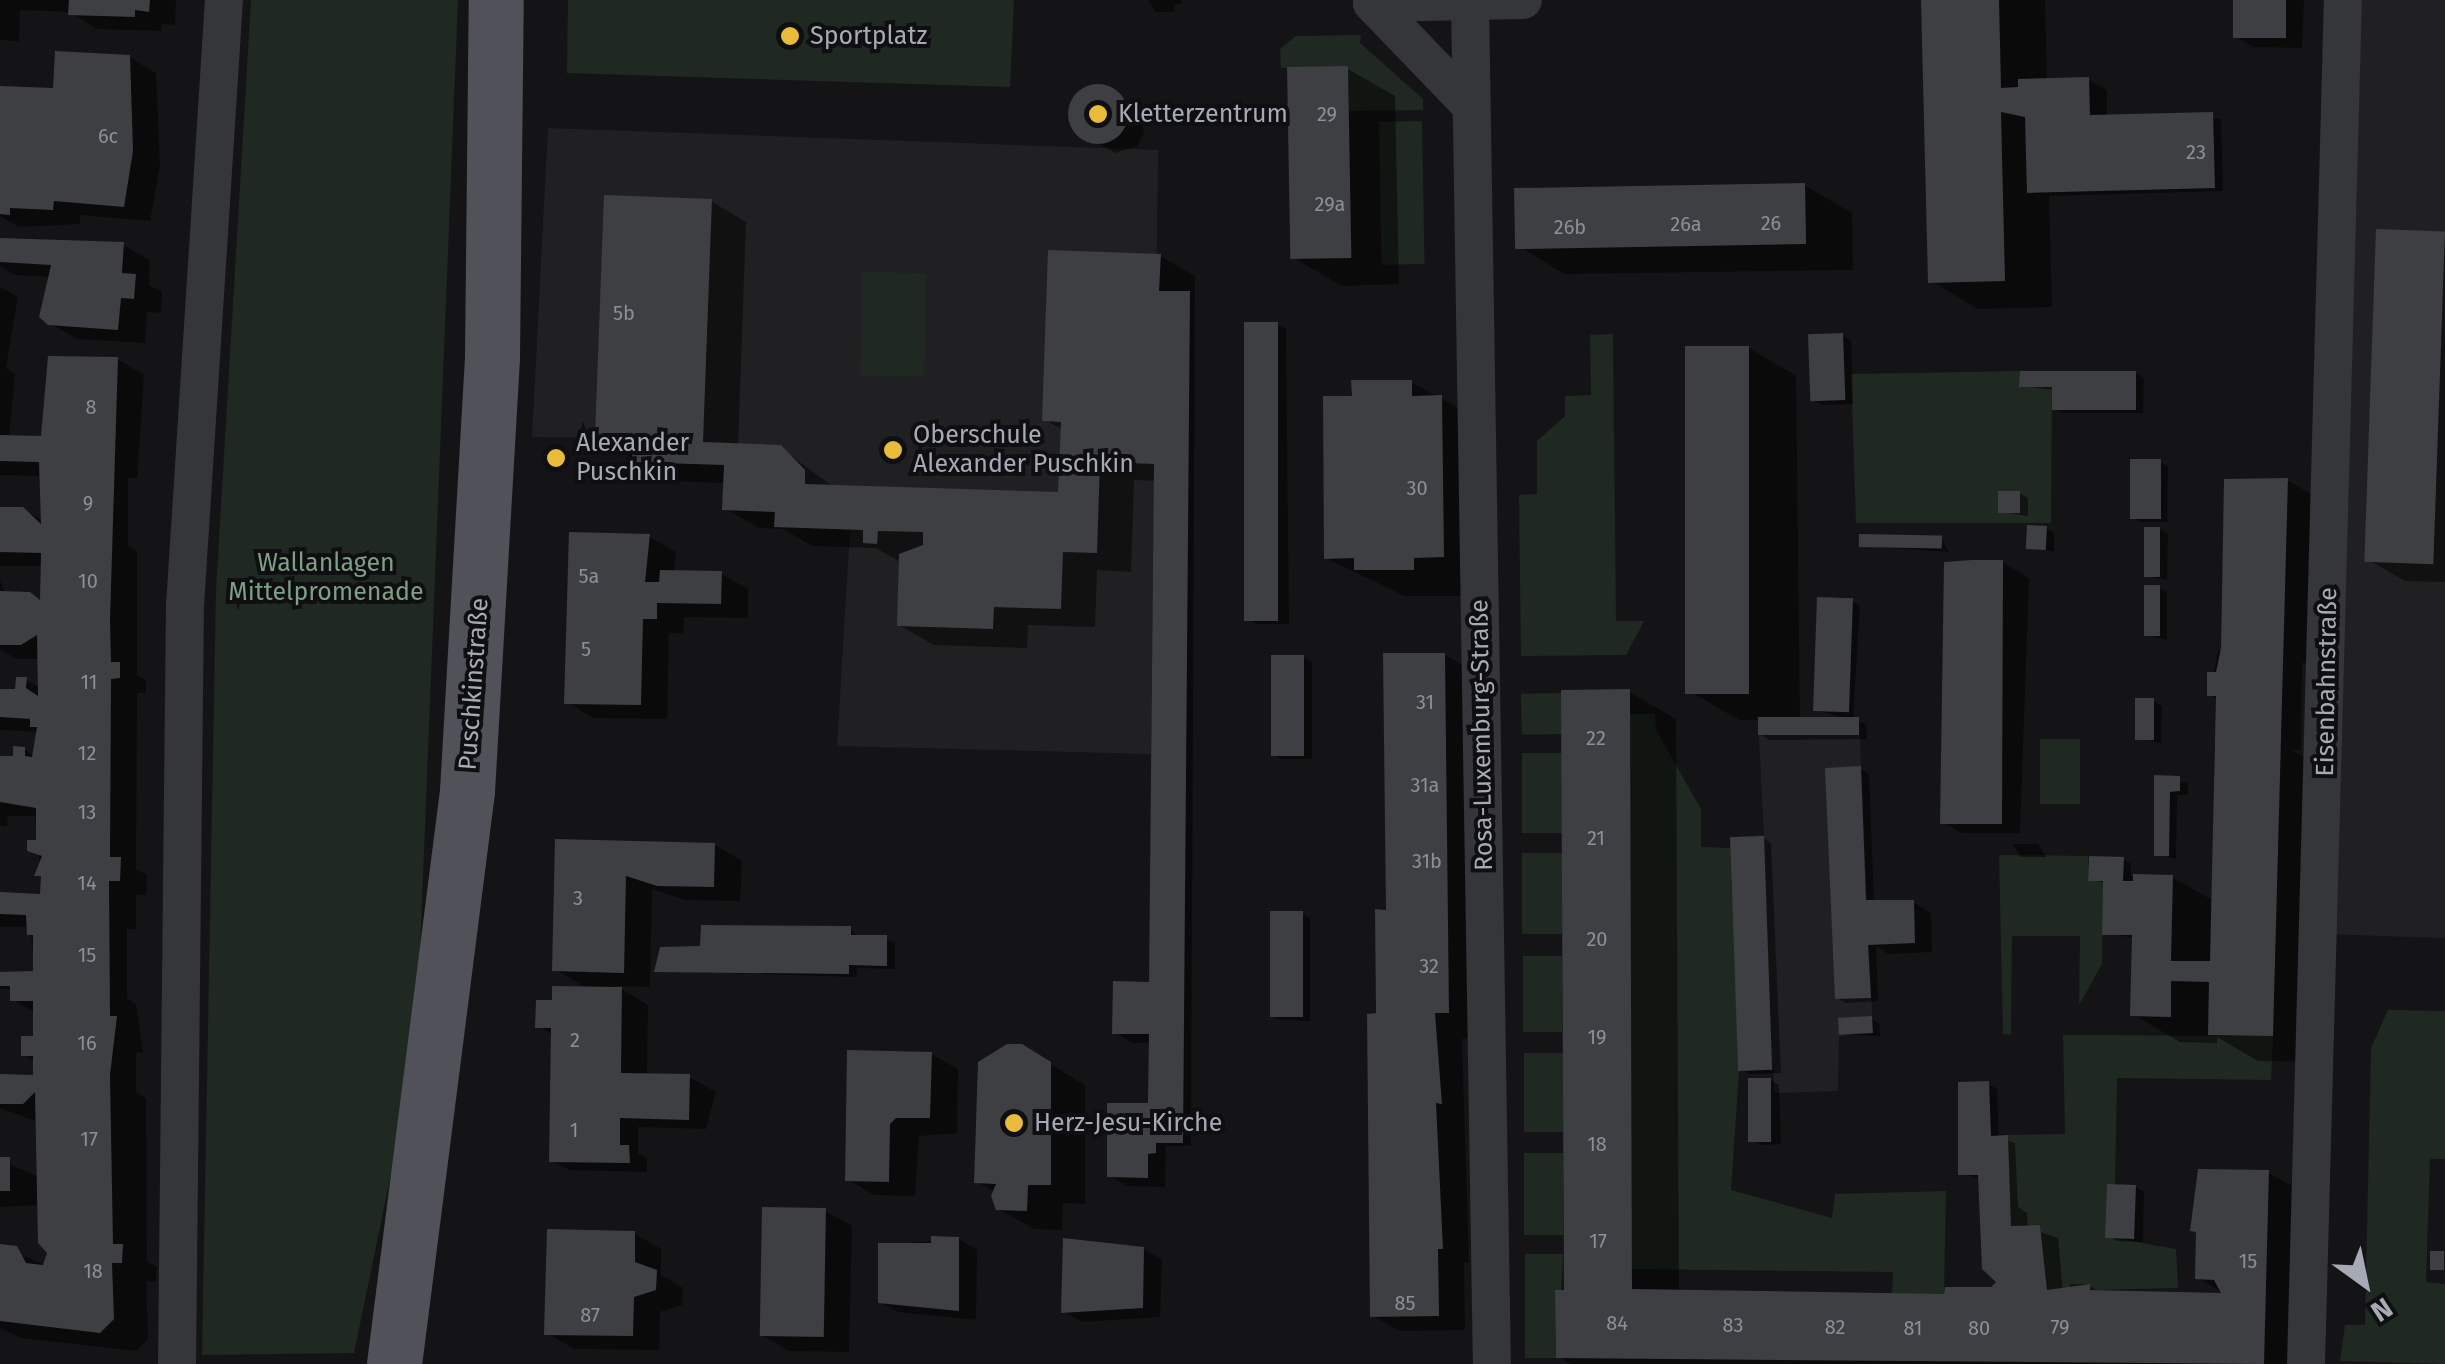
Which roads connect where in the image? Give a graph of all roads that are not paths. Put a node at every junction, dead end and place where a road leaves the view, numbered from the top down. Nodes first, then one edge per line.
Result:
1 (224, 0) edge
2 (496, 0) edge
3 (1524, 0) edge
4 (2344, 0) edge
5 (1470, 1) edge
6 (1471, 106) junction
7 (177, 1364) edge
8 (394, 1364) edge
9 (1492, 1364) edge
10 (2306, 1364) edge

1 - 7 street
2 - 8 main road, Puschkinstraße
3 - 5 street
4 - 10 street, Eisenbahnstraße
5 - 6 street, Rosa-Luxemburg-Straße
5 - 6 street
6 - 9 street, Rosa-Luxemburg-Straße

